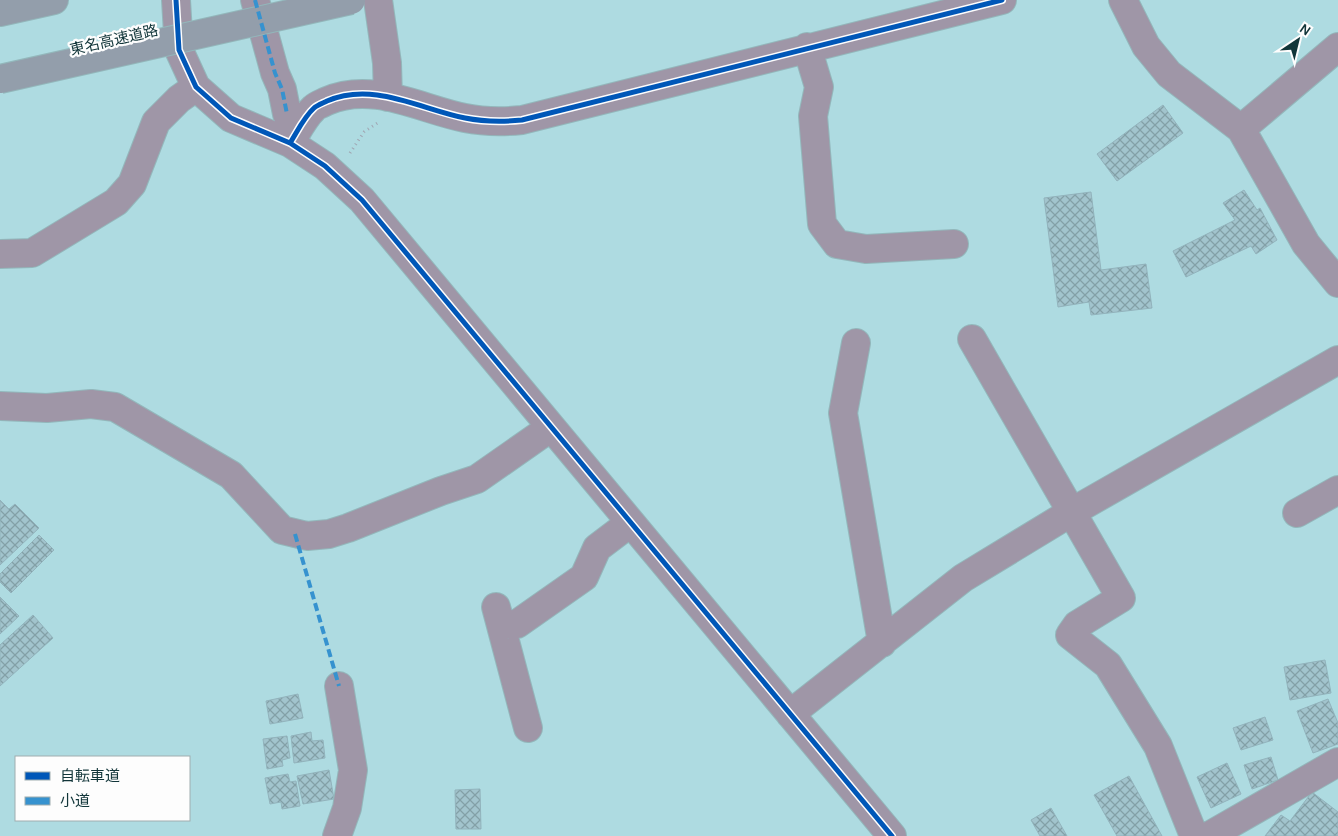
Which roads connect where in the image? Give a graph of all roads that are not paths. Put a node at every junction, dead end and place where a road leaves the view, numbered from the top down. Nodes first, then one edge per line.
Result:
1 (54, 0) edge
2 (176, 0) edge
3 (255, 0) edge
4 (351, 0) edge
5 (378, 0) edge
6 (1002, 0) edge
7 (1123, 0) edge
8 (0, 12) edge
9 (807, 47) junction
10 (1338, 47) edge
11 (0, 79) edge
12 (196, 87) junction
13 (385, 108) junction
14 (287, 114) dead end
15 (1241, 128) junction
16 (290, 143) junction
17 (954, 244) dead end
18 (0, 254) edge
19 (1338, 284) edge
20 (972, 339) dead end
21 (856, 343) dead end
22 (1338, 360) edge
23 (0, 406) edge
24 (550, 428) junction
25 (1338, 490) edge
26 (1297, 512) dead end
27 (1070, 513) junction
28 (630, 523) junction
29 (882, 643) junction
30 (339, 686) dead end
31 (790, 714) junction
32 (528, 728) dead end
33 (1338, 762) edge
34 (337, 836) edge
35 (892, 836) edge
36 (1194, 836) edge
37 (1209, 836) edge

1 - 8 highway
2 - 12 street
3 - 14 street
4 - 11 highway, 東名高速道路, bridge
5 - 13 street
6 - 9 street
7 - 15 street
9 - 13 street
9 - 17 street
10 - 15 street
12 - 16 street
12 - 18 street
13 - 16 street
15 - 19 street
16 - 24 street
20 - 27 street
21 - 29 street
22 - 27 street
23 - 24 street
24 - 28 street
25 - 26 street
27 - 29 street
27 - 36 street
28 - 31 street
28 - 32 street
29 - 31 street
30 - 34 street
31 - 35 street
33 - 37 street

